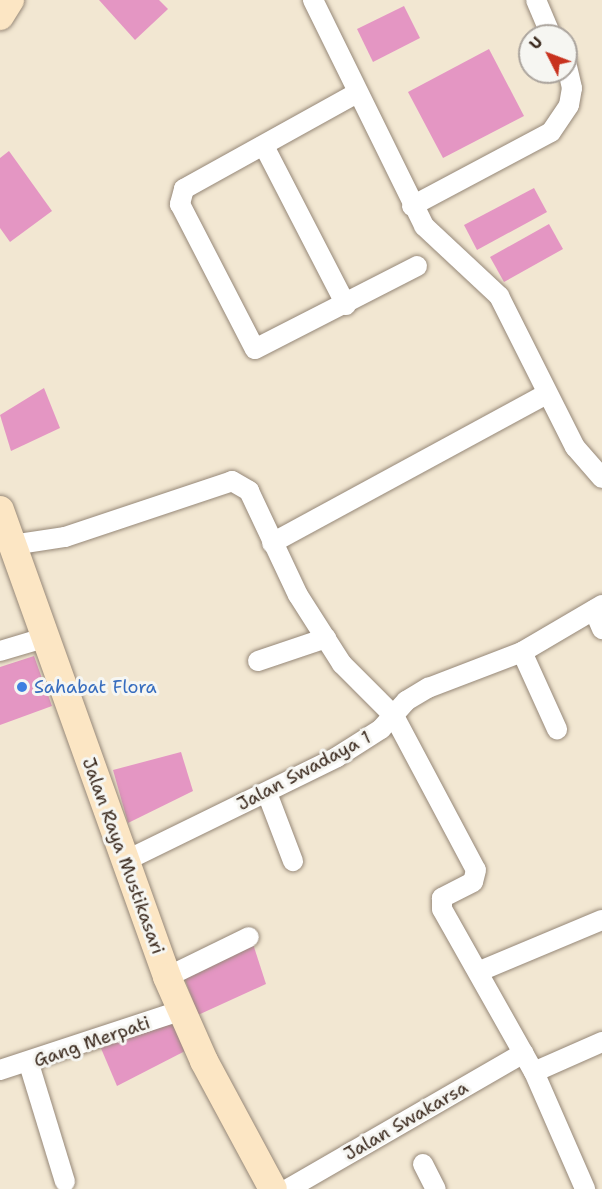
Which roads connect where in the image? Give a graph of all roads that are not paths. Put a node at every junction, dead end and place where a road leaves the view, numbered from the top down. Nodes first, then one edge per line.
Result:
1 (10, 0) edge
2 (313, 0) edge
3 (536, 0) edge
4 (0, 16) edge
5 (546, 24) edge
6 (571, 84) edge
7 (359, 98) junction
8 (264, 146) junction
9 (412, 206) junction
10 (417, 266) dead end
11 (346, 305) junction
12 (546, 394) junction
13 (602, 478) edge
14 (0, 510) edge
15 (272, 543) junction
16 (12, 545) junction
17 (598, 608) edge
18 (602, 629) edge
19 (44, 638) junction
20 (326, 638) junction
21 (0, 651) edge
22 (522, 652) junction
23 (258, 661) dead end
24 (394, 716) junction
25 (558, 729) dead end
26 (267, 793) junction
27 (124, 861) junction
28 (292, 861) dead end
29 (602, 920) edge
30 (249, 938) dead end
31 (480, 971) junction
32 (167, 976) junction
33 (183, 1010) junction
34 (602, 1042) edge
35 (524, 1053) junction
36 (29, 1064) junction
37 (0, 1070) edge
38 (534, 1072) junction
39 (423, 1164) dead end
40 (64, 1182) dead end
41 (273, 1189) edge
42 (288, 1189) edge
43 (436, 1189) edge
44 (585, 1189) edge

1 - 4 main road
2 - 7 street
3 - 5 street
6 - 9 street
7 - 8 street
7 - 9 street
8 - 11 street
8 - 11 street
9 - 12 street
10 - 11 street
12 - 13 street
12 - 15 street
14 - 16 main road, Jalan Raya Mustikasari
15 - 16 street
15 - 20 street
16 - 19 main road, Jalan Raya Mustikasari
17 - 18 street
17 - 22 street, Jalan Swadaya 1
19 - 21 street
19 - 27 main road, Jalan Raya Mustikasari
20 - 23 street
20 - 24 street
22 - 24 street, Jalan Swadaya 1
22 - 25 street
24 - 26 street, Jalan Swadaya 1
24 - 31 street
26 - 27 street, Jalan Swadaya 1
26 - 28 street
27 - 32 main road, Jalan Raya Mustikasari
29 - 31 street
30 - 32 street
31 - 35 street
32 - 33 main road, Jalan Raya Mustikasari
33 - 36 street, Gang Merpati
33 - 41 main road, Jalan Raya Mustikasari
34 - 38 street
35 - 38 street
35 - 42 street, Jalan Swakarsa
36 - 37 street, Gang Merpati
36 - 40 street
38 - 44 street
39 - 43 street

